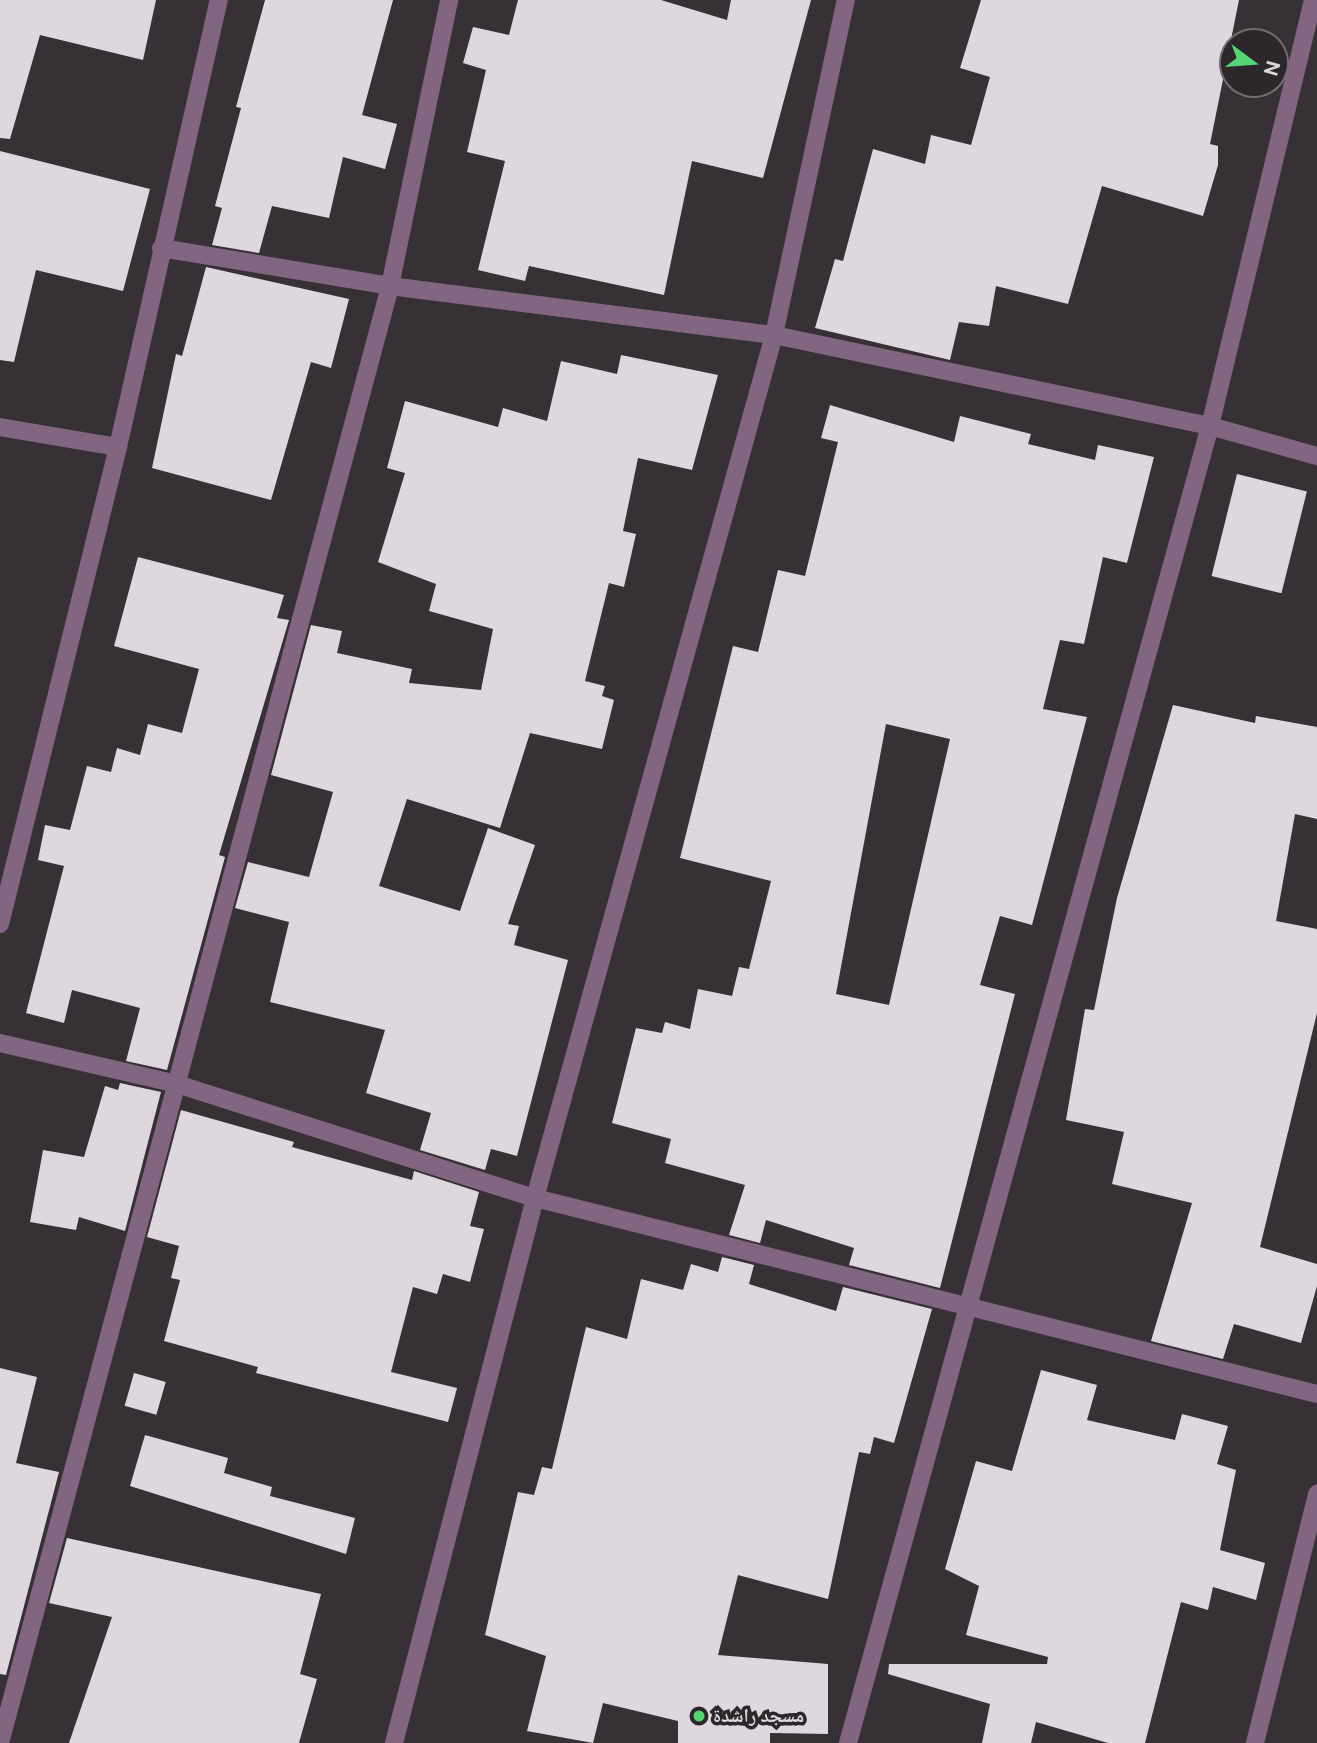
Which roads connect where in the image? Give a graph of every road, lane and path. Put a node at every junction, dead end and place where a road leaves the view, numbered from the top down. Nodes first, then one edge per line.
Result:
1 (219, 0) edge
2 (449, 0) edge
3 (846, 0) edge
4 (1313, 0) edge
5 (161, 248) junction
6 (390, 286) junction
7 (774, 335) junction
8 (0, 426) edge
9 (1210, 426) junction
10 (118, 447) junction
11 (1317, 456) edge
12 (6, 867) edge
13 (0, 924) edge
14 (0, 1043) edge
15 (177, 1084) junction
16 (535, 1198) junction
17 (974, 1304) junction
18 (1317, 1394) edge
19 (1317, 1494) edge
20 (0, 1743) edge
21 (394, 1743) edge
22 (848, 1743) edge
23 (1255, 1743) edge

1 - 5 street
2 - 6 street
3 - 7 street
4 - 9 street
5 - 6 street
5 - 10 street
6 - 7 street
6 - 15 street
7 - 9 street
7 - 16 street
8 - 10 street
9 - 11 street
9 - 17 street
10 - 12 street
12 - 13 street
14 - 15 street
15 - 16 street
15 - 20 street
16 - 17 street
16 - 21 street
17 - 18 street
17 - 22 street
19 - 23 street

